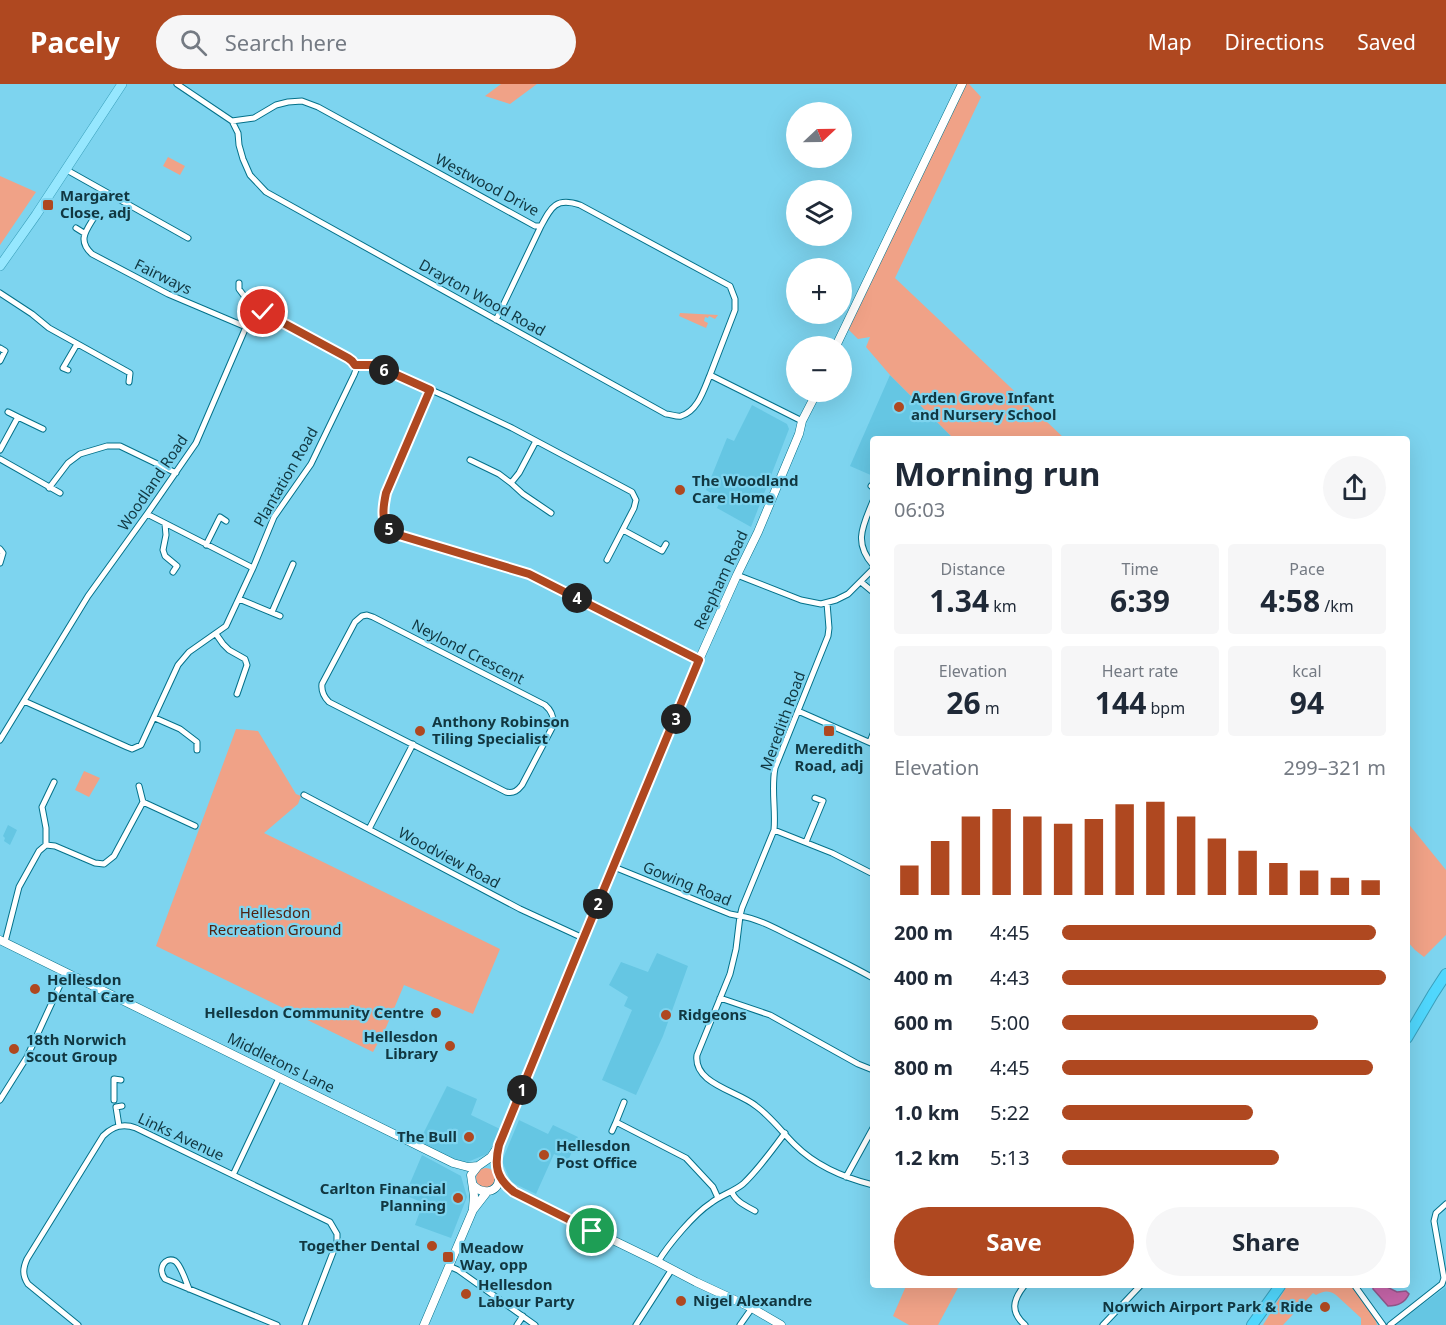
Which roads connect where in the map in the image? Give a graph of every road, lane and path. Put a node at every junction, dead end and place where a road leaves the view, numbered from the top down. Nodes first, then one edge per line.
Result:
1 (122, 84) edge
2 (177, 84) edge
3 (962, 84) edge
4 (232, 121) junction
5 (65, 169) junction
6 (95, 216) dead end
7 (541, 226) junction
8 (76, 228) dead end
9 (84, 234) junction
10 (188, 238) dead end
11 (0, 266) edge
12 (239, 283) dead end
13 (0, 293) edge
14 (256, 312) junction
15 (496, 320) junction
16 (246, 327) junction
17 (841, 336) edge
18 (9, 344) dead end
19 (77, 344) junction
20 (2, 350) edge
21 (0, 361) edge
22 (355, 365) junction
23 (134, 366) dead end
24 (63, 368) dead end
25 (130, 373) junction
26 (710, 375) junction
27 (129, 382) dead end
28 (430, 390) junction
29 (812, 402) edge
30 (8, 412) dead end
31 (18, 417) junction
32 (802, 421) junction
33 (43, 429) dead end
34 (536, 441) junction
35 (0, 450) edge
36 (0, 459) edge
37 (470, 460) dead end
38 (176, 473) junction
39 (511, 483) junction
40 (49, 488) junction
41 (60, 494) dead end
42 (870, 508) edge
43 (551, 513) dead end
44 (147, 514) junction
45 (212, 514) dead end
46 (220, 518) junction
47 (226, 521) dead end
48 (165, 524) junction
49 (623, 530) junction
50 (666, 544) dead end
51 (206, 545) junction
52 (0, 549) edge
53 (607, 560) dead end
54 (870, 562) edge
55 (0, 563) edge
56 (293, 564) dead end
57 (253, 568) junction
58 (870, 571) edge
59 (173, 572) dead end
60 (737, 575) junction
61 (861, 582) junction
62 (870, 590) edge
63 (239, 599) junction
64 (827, 603) junction
65 (272, 612) junction
66 (280, 616) dead end
67 (216, 634) junction
68 (699, 660) junction
69 (237, 694) dead end
70 (24, 701) junction
71 (798, 711) junction
72 (155, 718) junction
73 (0, 740) edge
74 (870, 743) edge
75 (413, 744) junction
76 (197, 750) dead end
77 (54, 782) dead end
78 (139, 786) dead end
79 (826, 793) dead end
80 (304, 795) dead end
81 (814, 798) dead end
82 (823, 801) junction
83 (143, 802) junction
84 (188, 813) dead end
85 (185, 822) junction
86 (195, 826) dead end
87 (369, 829) junction
88 (774, 830) junction
89 (806, 842) junction
90 (46, 845) junction
91 (614, 867) junction
92 (870, 872) edge
93 (740, 916) junction
94 (583, 938) junction
95 (3, 941) edge
96 (66, 972) junction
97 (1446, 974) edge
98 (870, 976) edge
99 (720, 998) junction
100 (1410, 1033) edge
101 (870, 1069) edge
102 (107, 1076) dead end
103 (114, 1078) junction
104 (279, 1078) junction
105 (121, 1080) dead end
106 (0, 1100) edge
107 (114, 1100) junction
108 (106, 1102) dead end
109 (624, 1102) dead end
110 (616, 1122) junction
111 (119, 1126) junction
112 (612, 1131) dead end
113 (785, 1133) junction
114 (870, 1133) edge
115 (499, 1145) junction
116 (453, 1163) junction
117 (479, 1165) junction
118 (498, 1173) junction
119 (233, 1175) junction
120 (846, 1177) junction
121 (472, 1182) junction
122 (870, 1184) edge
123 (489, 1191) junction
124 (514, 1192) junction
125 (732, 1192) junction
126 (718, 1198) junction
127 (1446, 1204) edge
128 (473, 1210) junction
129 (755, 1211) dead end
130 (658, 1262) junction
131 (449, 1266) junction
132 (672, 1269) junction
133 (1022, 1288) edge
134 (1138, 1288) edge
135 (1279, 1288) edge
136 (1356, 1288) edge
137 (189, 1289) junction
138 (752, 1308) junction
139 (523, 1316) junction
140 (78, 1325) edge
141 (277, 1325) edge
142 (305, 1325) edge
143 (424, 1325) edge
144 (517, 1325) edge
145 (536, 1325) edge
146 (636, 1325) edge
147 (740, 1325) edge
148 (781, 1325) edge
149 (1025, 1325) edge
150 (1103, 1325) edge
151 (1252, 1325) edge
152 (1383, 1325) edge
153 (1389, 1325) edge

1 - 5 main road
2 - 4 street
3 - 17 street
4 - 7 street, Westwood Drive
4 - 15 street, Drayton Wood Road
5 - 10 street
5 - 11 main road
6 - 9 street
7 - 15 street
7 - 26 street, Westwood Drive
8 - 9 street, Fairways
9 - 16 street, Fairways
12 - 14 street
13 - 19 street
14 - 16 street, Woodland Road
14 - 22 street
15 - 26 street, Drayton Wood Road
16 - 38 street, Woodland Road
18 - 20 street
19 - 24 street
19 - 25 street
20 - 21 street
22 - 28 street
22 - 57 street, Plantation Road
23 - 25 street
25 - 27 street
26 - 32 street
28 - 34 street
28 - 68 street
29 - 32 street, Reepham Road
30 - 31 street
31 - 33 street
31 - 35 street
32 - 60 street, Reepham Road
34 - 39 street
34 - 49 street
36 - 40 street
37 - 39 street
38 - 40 street
38 - 44 street, Woodland Road
39 - 43 street
40 - 41 street
42 - 54 street
44 - 48 street
44 - 70 street, Woodland Road
45 - 46 street
46 - 47 street
46 - 51 street
48 - 51 street
48 - 59 street
49 - 50 street
49 - 53 street
51 - 57 street
52 - 55 street
56 - 65 street
57 - 63 street, Plantation Road
58 - 61 street
60 - 64 street
60 - 68 street, Reepham Road
61 - 62 street
61 - 64 street
63 - 65 street
63 - 67 street, Plantation Road
64 - 71 street, Meredith Road
65 - 66 street
67 - 69 street
67 - 72 street, Plantation Road
68 - 91 street, Reepham Road
70 - 72 street, Plantation Road
70 - 73 street, Woodland Road
71 - 74 street
71 - 88 street, Meredith Road
72 - 76 street
75 - 75 street, Neylond Crescent
75 - 87 street
77 - 90 street
78 - 83 street
79 - 82 street
80 - 87 street, Woodview Road
81 - 82 street
82 - 89 street
83 - 85 street
83 - 90 street
84 - 85 street
85 - 86 street
87 - 94 street, Woodview Road
88 - 89 street
88 - 93 street, Meredith Road
89 - 92 street
90 - 95 street
91 - 93 street, Gowing Road
91 - 94 street, Reepham Road
93 - 98 street
93 - 99 street, Gowing Road
94 - 115 street, Reepham Road
95 - 96 street, Middletons Lane
96 - 104 street, Middletons Lane
96 - 106 street
97 - 100 highway
99 - 101 street
99 - 113 street, Gowing Road
102 - 103 street
103 - 105 street
103 - 107 street
104 - 116 street, Middletons Lane
104 - 119 street
107 - 108 street
107 - 111 street
109 - 110 street
110 - 112 street
110 - 126 street
111 - 119 street, Links Avenue
111 - 140 street, Links Avenue
113 - 120 street, Gowing Road
113 - 125 street
114 - 120 street
115 - 117 street, Reepham Road
115 - 118 street, Reepham Road
116 - 117 street, Middletons Lane
116 - 121 street, Middletons Lane
117 - 118 street
117 - 121 street, Reepham Road
118 - 123 street, Reepham Road
118 - 124 street
119 - 142 street, Links Avenue
120 - 122 street, Gowing Road
121 - 123 street
121 - 128 street, Reepham Road
123 - 124 street
123 - 128 street, Reepham Road
124 - 130 street
125 - 126 street
125 - 129 street
126 - 130 street
127 - 153 street
128 - 131 street, Reepham Road
130 - 132 street
131 - 139 street
131 - 143 street, Reepham Road
132 - 138 street
132 - 146 street
133 - 149 street
134 - 150 street
135 - 151 highway
136 - 152 street
137 - 137 street
137 - 141 street
138 - 147 street
138 - 148 street
139 - 144 street
139 - 145 street

